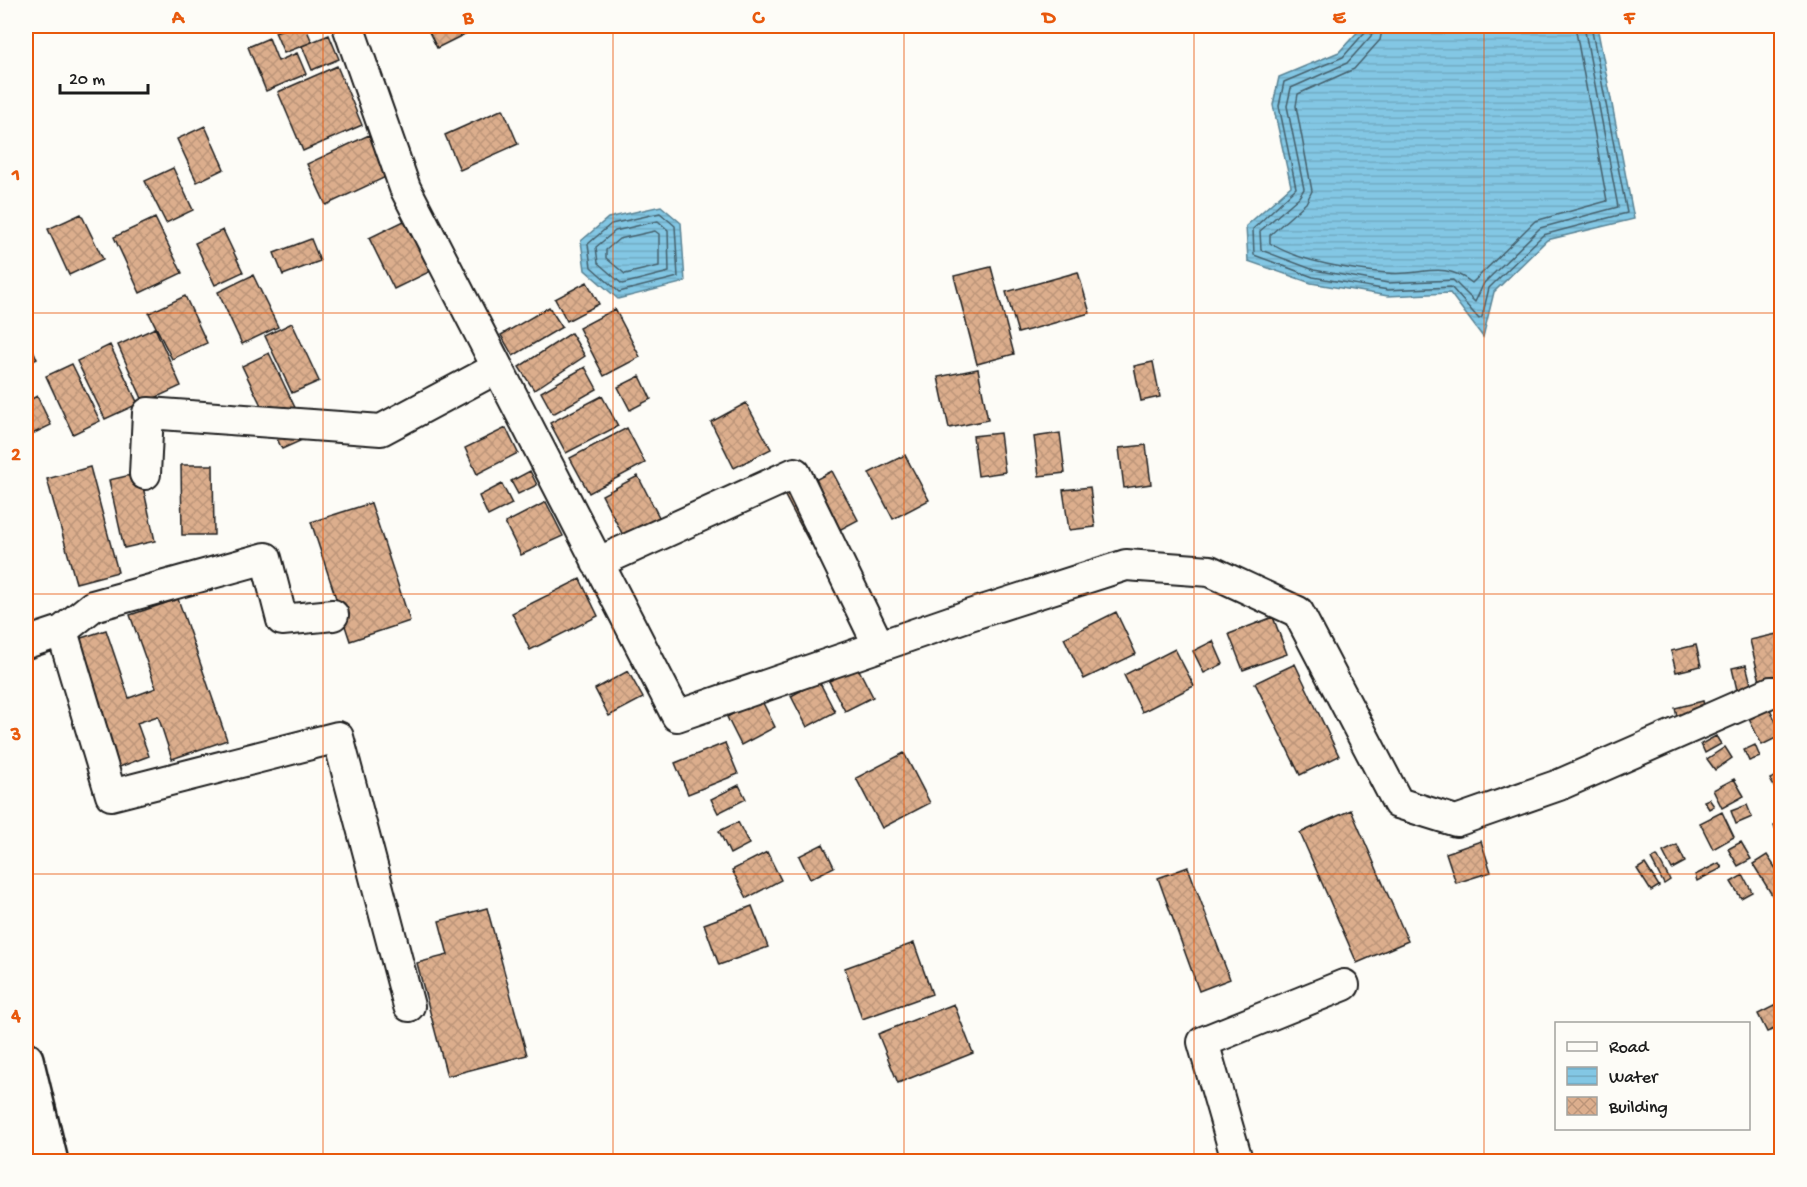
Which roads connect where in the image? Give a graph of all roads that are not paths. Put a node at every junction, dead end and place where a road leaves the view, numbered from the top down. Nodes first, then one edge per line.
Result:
1 (348, 26) edge
2 (497, 368) junction
3 (145, 474) dead end
4 (597, 562) junction
5 (333, 615) dead end
6 (62, 632) junction
7 (26, 643) edge
8 (879, 646) junction
9 (1782, 692) edge
10 (1344, 985) dead end
11 (409, 1006) dead end
12 (26, 1059) edge
13 (51, 1161) edge
14 (1233, 1161) edge

1 - 2 street
2 - 3 street
2 - 4 street
4 - 8 street
4 - 8 street
5 - 6 street
6 - 7 street
6 - 11 street
8 - 9 street
10 - 14 street
12 - 13 highway

